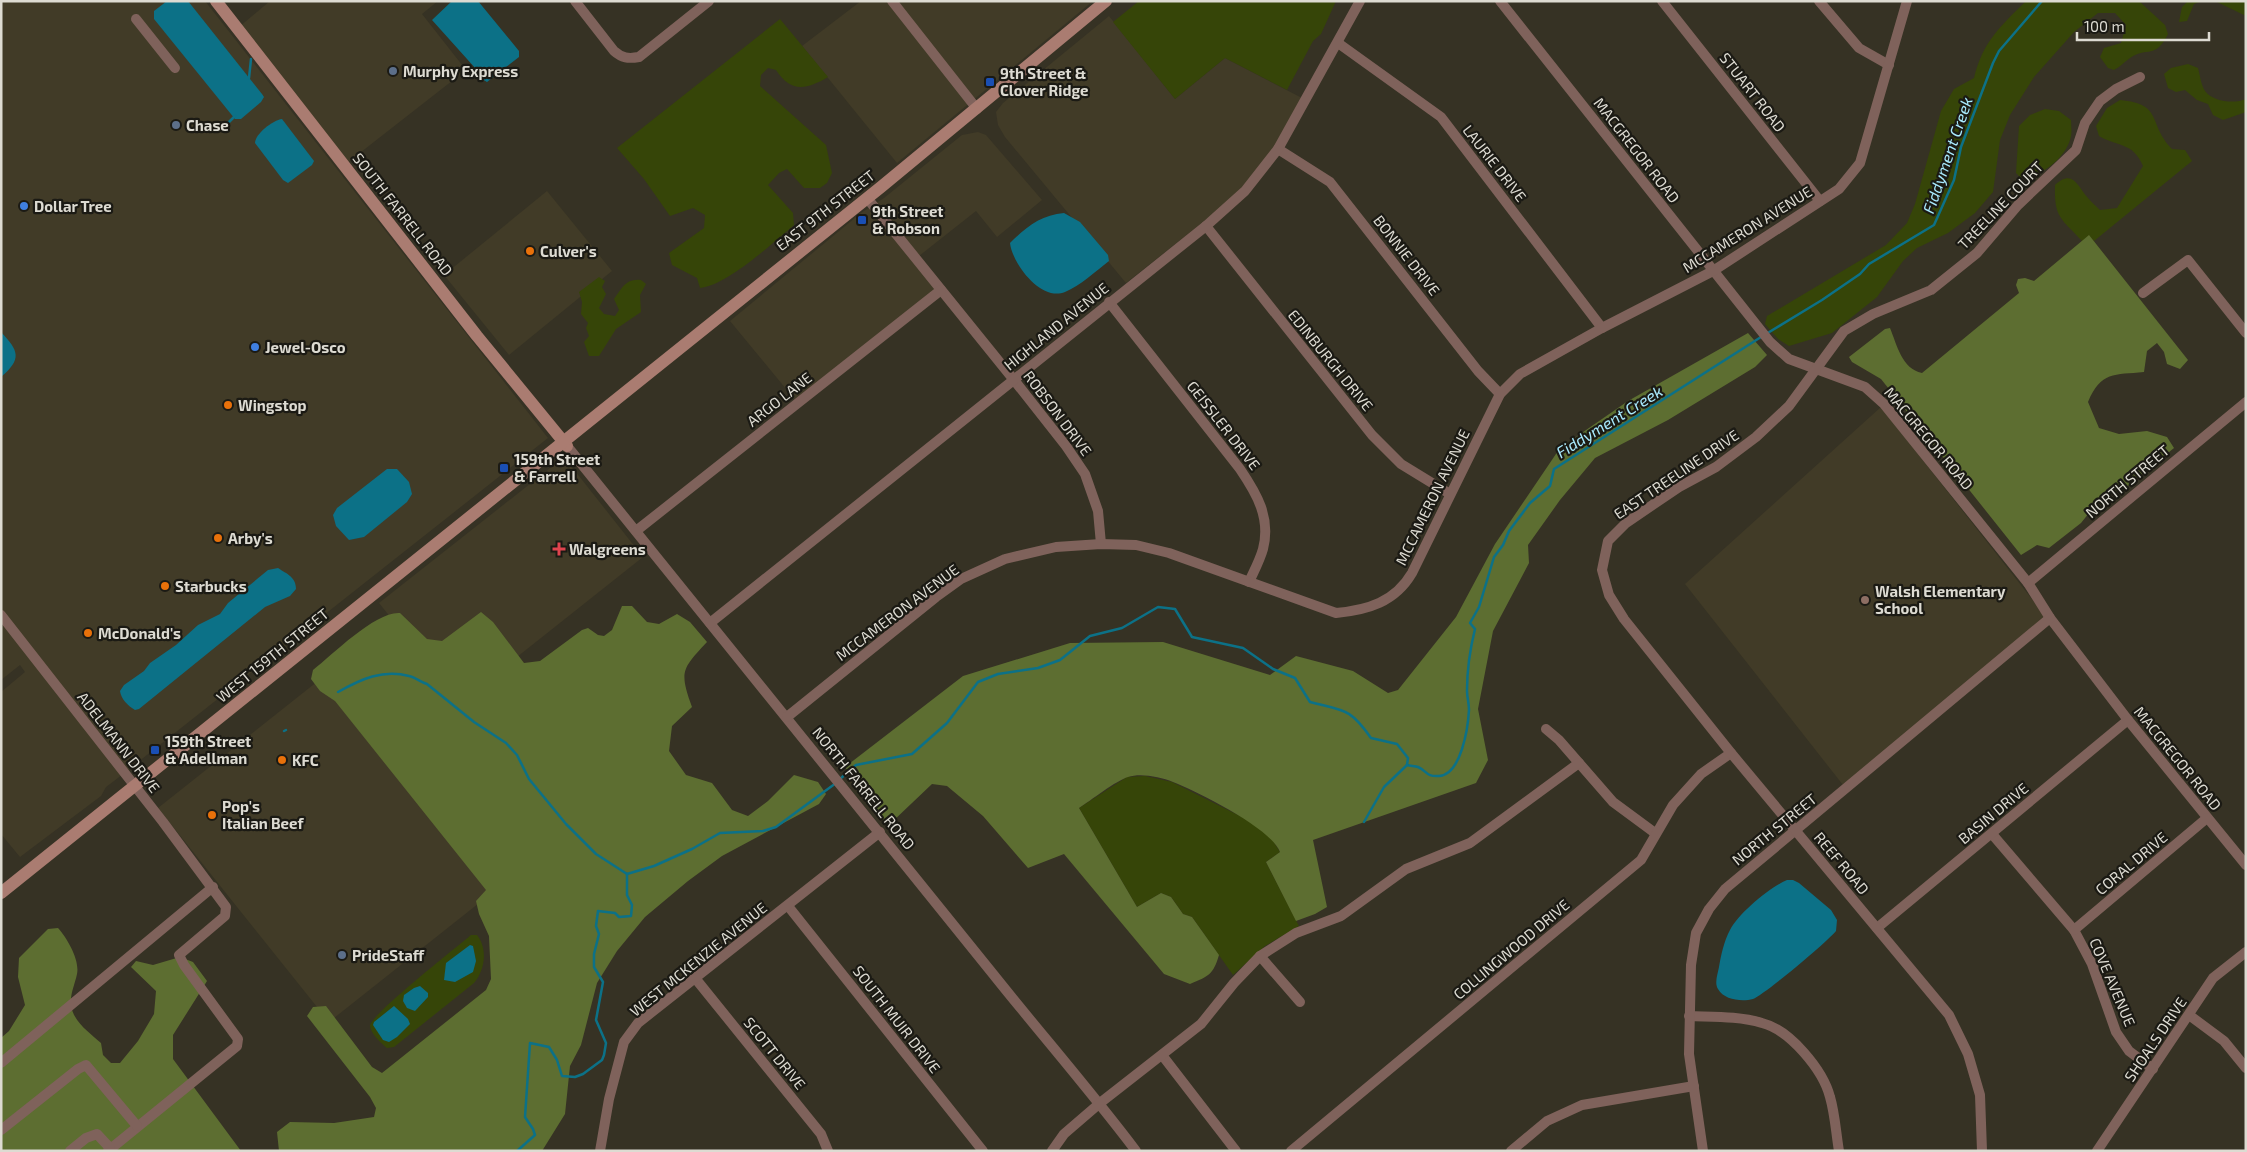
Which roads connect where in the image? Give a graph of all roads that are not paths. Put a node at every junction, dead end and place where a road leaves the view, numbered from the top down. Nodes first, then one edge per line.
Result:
1 (216, 1) edge
2 (575, 1) edge
3 (708, 1) edge
4 (892, 1) edge
5 (1106, 1) edge
6 (1360, 1) edge
7 (1500, 1) edge
8 (1662, 1) edge
9 (1819, 1) edge
10 (1907, 1) edge
11 (136, 19) dead end
12 (1338, 43) junction
13 (1888, 65) junction
14 (175, 68) dead end
15 (2140, 77) dead end
16 (977, 109) junction
17 (1278, 150) junction
18 (867, 198) junction
19 (1820, 201) junction
20 (1206, 226) junction
21 (1713, 271) junction
22 (941, 290) junction
23 (2143, 294) dead end
24 (1109, 302) junction
25 (1602, 328) junction
26 (2246, 333) edge
27 (1815, 369) junction
28 (1014, 380) junction
29 (1500, 394) junction
30 (2246, 402) edge
31 (565, 444) junction
32 (1450, 494) junction
33 (636, 531) junction
34 (1101, 544) junction
35 (1249, 582) junction
36 (2028, 583) junction
37 (1, 615) edge
38 (2050, 618) junction
39 (1624, 619) joint
40 (710, 623) junction
41 (787, 717) junction
42 (2128, 720) junction
43 (1546, 729) dead end
44 (1731, 753) junction
45 (1579, 764) junction
46 (134, 786) junction
47 (2207, 818) junction
48 (1796, 831) junction
49 (880, 832) junction
50 (1655, 833) junction
51 (1992, 834) junction
52 (2246, 866) edge
53 (213, 887) junction
54 (1, 893) edge
55 (788, 906) junction
56 (1877, 928) junction
57 (2074, 930) junction
58 (2246, 952) edge
59 (1260, 956) junction
60 (695, 978) junction
61 (1300, 1002) dead end
62 (2189, 1015) junction
63 (1689, 1016) junction
64 (1162, 1055) junction
65 (1, 1063) edge
66 (2246, 1068) edge
67 (2153, 1069) junction
68 (1694, 1086) junction
69 (1100, 1103) junction
70 (137, 1126) junction
71 (1, 1130) edge
72 (109, 1149) edge
73 (70, 1151) edge
74 (600, 1151) edge
75 (828, 1151) edge
76 (983, 1151) edge
77 (1052, 1151) edge
78 (1136, 1151) edge
79 (1236, 1151) edge
80 (1291, 1151) edge
81 (1511, 1151) edge
82 (1703, 1151) edge
83 (1839, 1151) edge
84 (1982, 1151) edge
85 (2098, 1151) edge

1 - 31 main road, SOUTH FARRELL ROAD
2 - 3 street
4 - 16 street
5 - 16 main road, EAST 9TH STREET
6 - 12 street, HIGHLAND AVENUE
7 - 21 street, MACGREGOR ROAD
8 - 19 street, STUART ROAD
9 - 13 street
10 - 13 street, MCCAMERON AVENUE
11 - 14 street
12 - 17 street, HIGHLAND AVENUE
12 - 25 street, LAURIE DRIVE
13 - 19 street, MCCAMERON AVENUE
15 - 27 street, TREELINE COURT
16 - 18 main road, EAST 9TH STREET
17 - 20 street, HIGHLAND AVENUE
17 - 29 street, BONNIE DRIVE
18 - 22 street, ROBSON DRIVE
18 - 31 main road, EAST 9TH STREET
19 - 21 street, MCCAMERON AVENUE
20 - 24 street, HIGHLAND AVENUE
20 - 32 street, EDINBURGH DRIVE
21 - 25 street, MCCAMERON AVENUE
21 - 27 street, MACGREGOR ROAD
22 - 28 street, ROBSON DRIVE
22 - 33 street, ARGO LANE
23 - 26 street
24 - 28 street, HIGHLAND AVENUE
24 - 35 street, GEISSLER DRIVE
25 - 29 street, MCCAMERON AVENUE
27 - 36 street, MACGREGOR ROAD
27 - 39 street, EAST TREELINE DRIVE
28 - 34 street, ROBSON DRIVE
28 - 40 street, HIGHLAND AVENUE
29 - 32 street, MCCAMERON AVENUE
30 - 36 street, NORTH STREET
31 - 33 street, NORTH FARRELL ROAD
31 - 46 main road, WEST 159TH STREET
32 - 35 street, MCCAMERON AVENUE
33 - 40 street, NORTH FARRELL ROAD
34 - 35 street, MCCAMERON AVENUE
34 - 41 street, MCCAMERON AVENUE
36 - 38 street, MACGREGOR ROAD
37 - 46 street, ADELMANN DRIVE
38 - 42 street, MACGREGOR ROAD
38 - 48 street, NORTH STREET
39 - 44 street, REEF ROAD
40 - 41 street, NORTH FARRELL ROAD
41 - 49 street, NORTH FARRELL ROAD
42 - 47 street, MACGREGOR ROAD
42 - 51 street, BASIN DRIVE
43 - 45 street
44 - 48 street, REEF ROAD
44 - 50 street, COLLINGWOOD DRIVE
45 - 50 street
45 - 59 street
46 - 53 street, ADELMANN DRIVE
46 - 54 main road, WEST 159TH STREET
47 - 52 street, MACGREGOR ROAD
47 - 57 street, CORAL DRIVE
48 - 56 street, REEF ROAD
48 - 63 street, NORTH STREET
49 - 55 street, WEST MCKENZIE AVENUE
49 - 69 street, NORTH FARRELL ROAD
50 - 80 street, COLLINGWOOD DRIVE
51 - 56 street, BASIN DRIVE
51 - 57 street, COVE AVENUE
53 - 65 street
53 - 70 street, ADELMANN DRIVE
55 - 60 street, WEST MCKENZIE AVENUE
55 - 76 street, SOUTH MUIR DRIVE
56 - 84 street, REEF ROAD
57 - 67 street, COVE AVENUE
58 - 62 street, SHOALS DRIVE
59 - 61 street
59 - 64 street
60 - 74 street, WEST MCKENZIE AVENUE
60 - 75 street, SCOTT DRIVE
62 - 66 street
62 - 67 street, SHOALS DRIVE
63 - 68 street, NORTH STREET
63 - 83 street
64 - 69 street
64 - 79 street
67 - 85 street, SHOALS DRIVE
68 - 81 street
68 - 82 street, NORTH STREET
69 - 77 street
69 - 78 street, NORTH FARRELL ROAD
70 - 71 street
70 - 72 street
72 - 73 street

